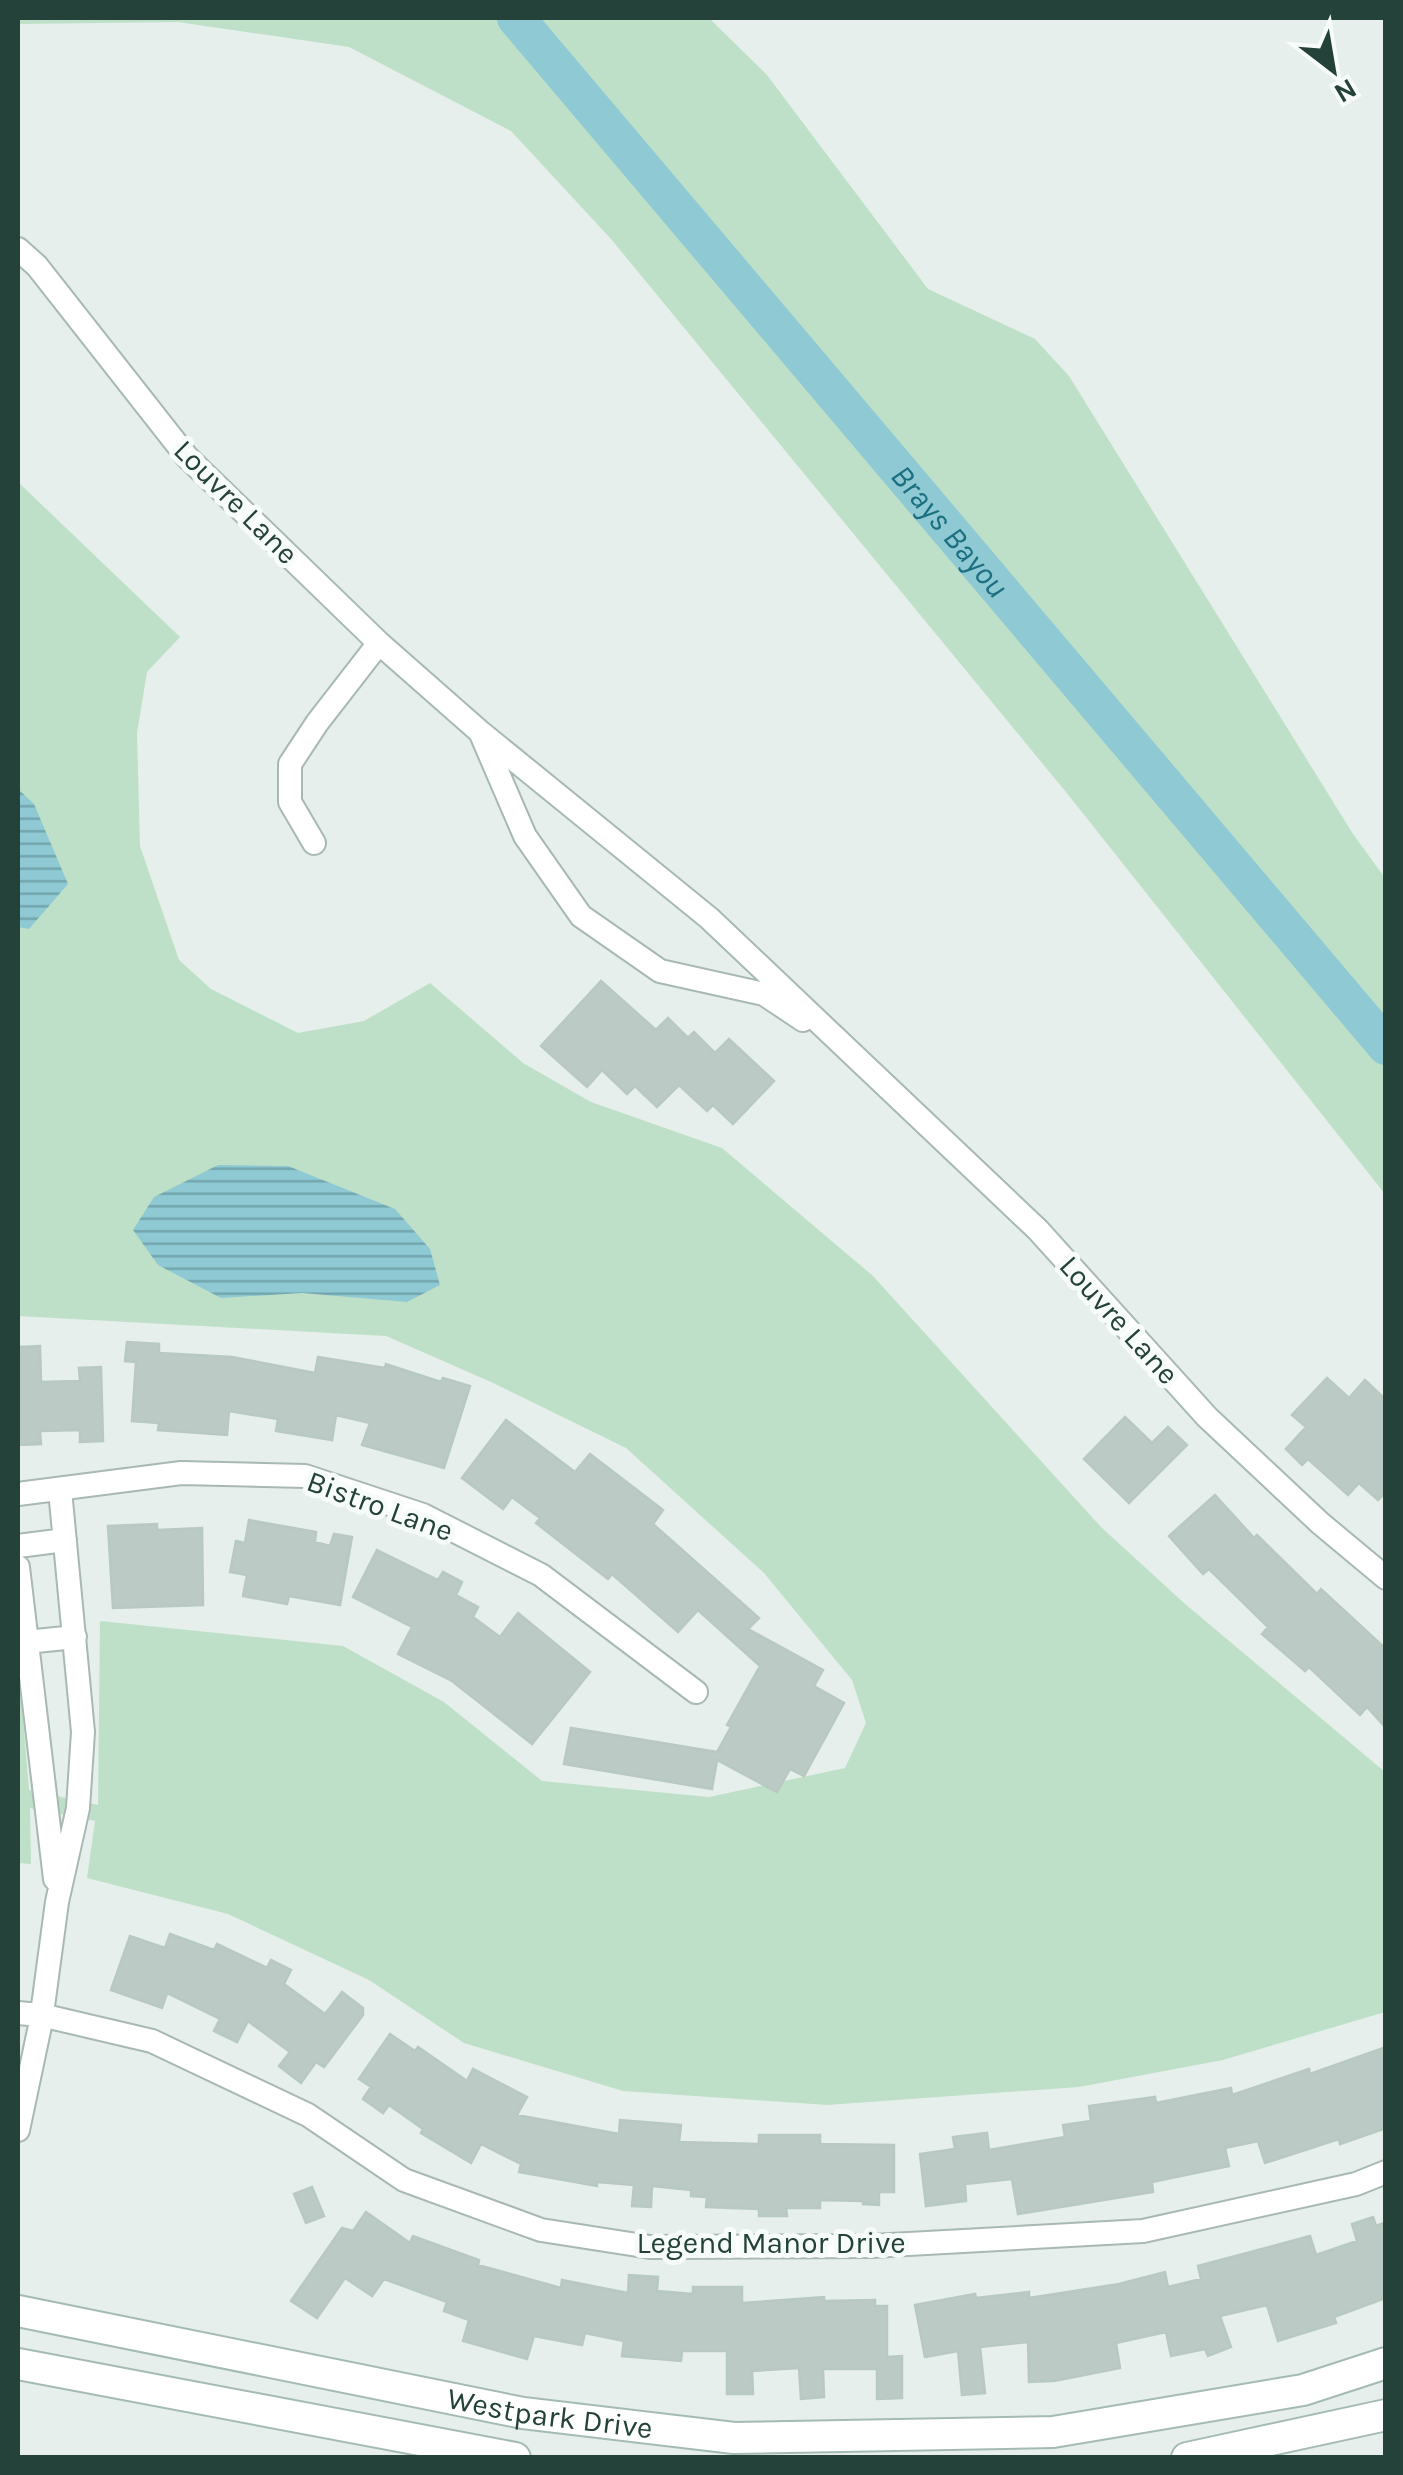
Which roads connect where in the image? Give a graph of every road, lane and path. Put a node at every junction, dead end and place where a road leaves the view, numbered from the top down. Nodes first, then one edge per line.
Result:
1 (18, 249) edge
2 (379, 644) junction
3 (479, 731) junction
4 (314, 843) dead end
5 (857, 1056) junction
6 (60, 1490) junction
7 (18, 1494) edge
8 (65, 1540) junction
9 (18, 1546) edge
10 (18, 1567) edge
11 (1386, 1578) edge
12 (75, 1637) junction
13 (26, 1642) junction
14 (696, 1692) dead end
15 (56, 1902) junction
16 (29, 2014) edge
17 (18, 2130) edge
18 (1386, 2172) edge
19 (18, 2310) edge
20 (1386, 2363) edge
21 (18, 2364) edge
22 (1386, 2415) edge
23 (514, 2458) edge
24 (1187, 2458) edge

1 - 2 street, Louvre Lane
2 - 3 street, Louvre Lane
2 - 4 street
3 - 5 street, Louvre Lane
3 - 5 street, Louvre Lane
5 - 11 street, Louvre Lane
6 - 7 street, Bistro Lane
6 - 8 street
6 - 14 street, Bistro Lane
8 - 9 street
8 - 12 street
10 - 13 street
12 - 13 street
12 - 15 street
13 - 15 street
15 - 16 street
16 - 17 street
16 - 18 street, Legend Manor Drive
19 - 20 main road, Westpark Drive
21 - 23 main road, Westpark Drive
22 - 24 main road

